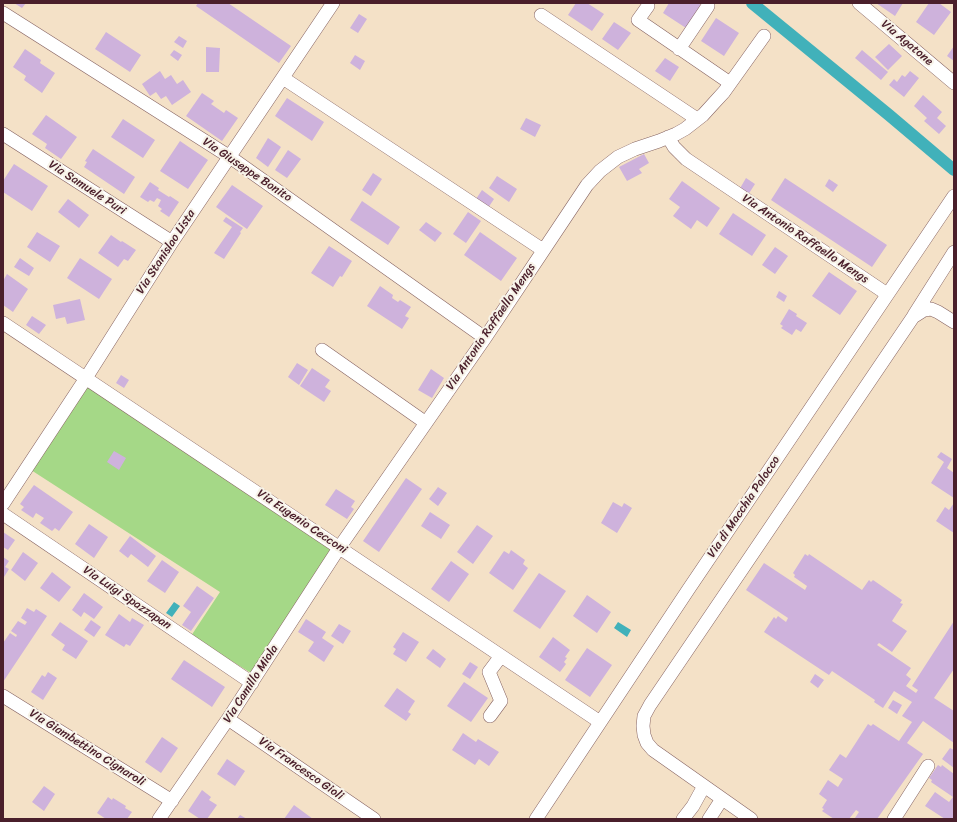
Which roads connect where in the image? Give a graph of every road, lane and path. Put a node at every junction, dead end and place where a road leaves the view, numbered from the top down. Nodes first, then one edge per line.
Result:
1 (333, 3) edge
2 (859, 3) edge
3 (648, 6) dead end
4 (711, 10) dead end
5 (3, 13) edge
6 (541, 14) dead end
7 (764, 36) dead end
8 (683, 51) junction
9 (283, 78) junction
10 (730, 83) junction
11 (954, 83) edge
12 (698, 119) junction
13 (3, 134) edge
14 (668, 137) junction
15 (230, 157) junction
16 (954, 196) edge
17 (172, 242) junction
18 (543, 250) junction
19 (954, 252) edge
20 (888, 294) junction
21 (913, 317) junction
22 (954, 322) edge
23 (3, 323) edge
24 (485, 338) junction
25 (322, 350) dead end
26 (86, 378) junction
27 (426, 423) junction
28 (3, 504) edge
29 (3, 514) edge
30 (340, 548) junction
31 (501, 656) junction
32 (252, 683) junction
33 (3, 696) edge
34 (490, 716) dead end
35 (228, 719) junction
36 (600, 722) junction
37 (928, 766) dead end
38 (704, 786) junction
39 (722, 799) junction
40 (172, 801) junction
41 (159, 819) edge
42 (374, 819) edge
43 (536, 819) edge
44 (683, 819) edge
45 (709, 819) edge
46 (751, 819) edge
47 (894, 819) edge

1 - 9 street, Via Stanislao Lista
2 - 11 street, Via Agatone
3 - 8 street
4 - 8 street
5 - 15 street, Via Giuseppe Bonito
6 - 12 street
7 - 10 street, Via Antonio Raffaello Mengs
8 - 10 street
9 - 15 street, Via Stanislao Lista
9 - 18 street
10 - 12 street, Via Antonio Raffaello Mengs
12 - 14 street, Via Antonio Raffaello Mengs
13 - 17 street, Via Samuele Puri
14 - 18 street, Via Antonio Raffaello Mengs
14 - 20 street, Via Antonio Raffaello Mengs
15 - 17 street, Via Stanislao Lista
15 - 24 street, Via Giuseppe Bonito
16 - 20 street, Via di Macchia Palocco
17 - 26 street, Via Stanislao Lista
18 - 24 street, Via Antonio Raffaello Mengs
19 - 21 street
20 - 36 street, Via di Macchia Palocco
21 - 22 street
21 - 38 street
23 - 26 street, Via Eugenio Cecconi
24 - 27 street, Via Antonio Raffaello Mengs
25 - 27 street
26 - 28 street, Via Stanislao Lista
26 - 30 street, Via Eugenio Cecconi
27 - 30 street, Via Antonio Raffaello Mengs
29 - 32 street, Via Luigi Spazzapan
30 - 31 street, Via Eugenio Cecconi
30 - 32 street, Via Camillo Miola
31 - 34 street
31 - 36 street, Via Eugenio Cecconi
32 - 35 street, Via Camillo Miola
33 - 40 street, Via Giambettino Cignaroli
35 - 40 street, Via Camillo Miola
35 - 42 street, Via Francesco Gioli
36 - 43 street, Via di Macchia Palocco
37 - 47 street
38 - 39 street
38 - 44 street
39 - 45 street
39 - 46 street
40 - 41 street, Via Camillo Miola

